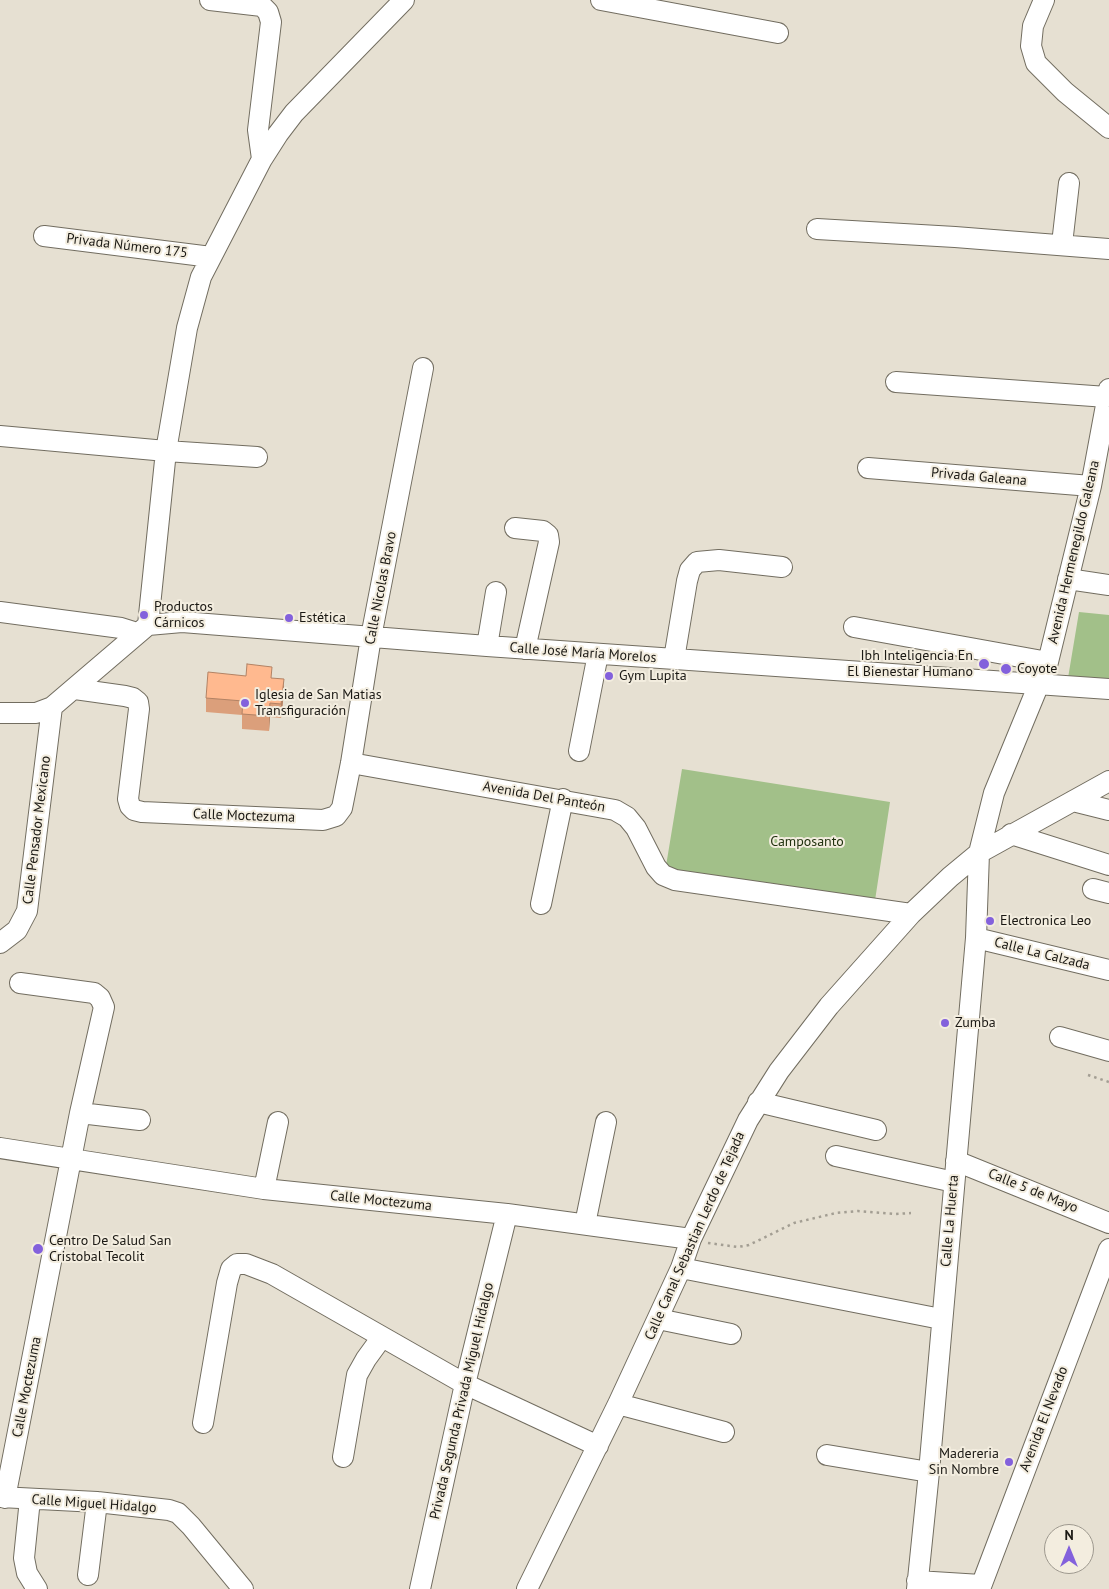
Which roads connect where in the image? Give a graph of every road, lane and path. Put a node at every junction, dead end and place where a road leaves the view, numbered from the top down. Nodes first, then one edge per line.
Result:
1 (210, 0) edge
2 (404, 0) edge
3 (601, 0) edge
4 (1044, 0) edge
5 (778, 33) dead end
6 (1109, 128) edge
7 (262, 160) junction
8 (1069, 183) dead end
9 (817, 229) dead end
10 (44, 236) dead end
11 (1062, 244) junction
12 (1109, 249) edge
13 (210, 257) junction
14 (423, 368) dead end
15 (896, 382) dead end
16 (1108, 393) edge
17 (0, 436) edge
18 (166, 451) junction
19 (257, 457) dead end
20 (868, 468) dead end
21 (1091, 486) junction
22 (515, 528) dead end
23 (782, 567) dead end
24 (1068, 578) junction
25 (1109, 585) edge
26 (496, 592) dead end
27 (0, 612) edge
28 (854, 627) dead end
29 (142, 629) junction
30 (372, 637) junction
31 (486, 646) junction
32 (525, 649) junction
33 (598, 654) junction
34 (674, 659) junction
35 (1048, 662) junction
36 (1041, 685) junction
37 (75, 689) junction
38 (1109, 689) edge
39 (52, 707) junction
40 (0, 713) edge
41 (579, 751) dead end
42 (351, 764) junction
43 (1109, 781) edge
44 (563, 800) junction
45 (1073, 801) junction
46 (342, 808) joint
47 (1109, 810) edge
48 (1011, 834) junction
49 (979, 853) junction
50 (1109, 865) edge
51 (541, 904) dead end
52 (911, 914) junction
53 (976, 938) junction
54 (0, 943) edge
55 (1109, 970) edge
56 (20, 983) dead end
57 (1060, 1037) dead end
58 (1109, 1052) edge
59 (1088, 1075) dead end
60 (1109, 1082) edge
61 (758, 1102) junction
62 (80, 1112) junction
63 (140, 1120) dead end
64 (278, 1122) dead end
65 (606, 1122) dead end
66 (876, 1130) dead end
67 (0, 1148) edge
68 (836, 1156) dead end
69 (72, 1159) junction
70 (956, 1161) junction
71 (954, 1182) junction
72 (264, 1189) junction
73 (912, 1213) dead end
74 (507, 1214) junction
75 (1109, 1223) edge
76 (585, 1224) junction
77 (691, 1239) junction
78 (1109, 1249) edge
79 (681, 1268) junction
80 (658, 1319) junction
81 (942, 1319) junction
82 (731, 1334) dead end
83 (382, 1337) junction
84 (465, 1384) junction
85 (618, 1404) junction
86 (203, 1423) dead end
87 (724, 1432) dead end
88 (598, 1446) junction
89 (827, 1455) dead end
90 (343, 1456) dead end
91 (929, 1472) junction
92 (2, 1498) edge
93 (30, 1499) junction
94 (97, 1502) junction
95 (88, 1575) dead end
96 (917, 1585) edge
97 (981, 1587) edge
98 (37, 1589) edge
99 (243, 1589) edge
100 (420, 1589) edge
101 (528, 1589) edge

1 - 7 street
2 - 7 street
3 - 5 street
4 - 6 street
7 - 13 street
8 - 11 street
9 - 11 street
10 - 13 street, Privada Número 175
11 - 12 street
13 - 18 street
14 - 30 street, Calle Nicolas Bravo
15 - 16 street
16 - 21 street, Avenida Hermenegildo Galeana
17 - 18 street
18 - 19 street
18 - 29 street
20 - 21 street, Privada Galeana
21 - 24 street, Avenida Hermenegildo Galeana
22 - 32 street
23 - 34 street
24 - 25 street
24 - 35 street, Avenida Hermenegildo Galeana
26 - 31 street
27 - 29 street, Calle José María Morelos
28 - 35 street
29 - 30 street, Calle José María Morelos
29 - 37 street
30 - 31 street, Calle José María Morelos
30 - 42 street, Calle Nicolas Bravo
31 - 32 street, Calle José María Morelos
32 - 33 street, Calle José María Morelos
33 - 34 street, Calle José María Morelos
33 - 41 street
34 - 36 street, Calle José María Morelos
35 - 36 street, Avenida Hermenegildo Galeana
36 - 38 street, Calle José María Morelos
36 - 49 street, Avenida Hermenegildo Galeana
37 - 39 street
37 - 46 street, Calle Moctezuma
39 - 40 street
39 - 54 street, Calle Pensador Mexicano
42 - 44 street, Avenida Del Panteón
42 - 46 street, Calle Nicolas Bravo
43 - 45 street, Calle Canal Sebastian Lerdo de Tejada
44 - 51 street
44 - 52 street, Avenida Del Panteón
45 - 47 street
45 - 48 street, Calle Canal Sebastian Lerdo de Tejada
48 - 49 street, Calle Canal Sebastian Lerdo de Tejada
48 - 50 street
49 - 52 street, Calle Canal Sebastian Lerdo de Tejada
49 - 53 street, Calle La Huerta
52 - 61 street, Calle Canal Sebastian Lerdo de Tejada
53 - 55 street, Calle La Calzada
53 - 70 street, Calle La Huerta
56 - 62 street, Calle Moctezuma
57 - 58 street
59 - 60 path
61 - 66 street
61 - 77 street, Calle Canal Sebastian Lerdo de Tejada
62 - 63 street
62 - 69 street, Calle Moctezuma
64 - 72 street
65 - 76 street
67 - 69 street, Calle Moctezuma
68 - 71 street
69 - 72 street, Calle Moctezuma
69 - 92 street, Calle Moctezuma
70 - 71 street, Calle La Huerta
70 - 75 street, Calle 5 de Mayo
71 - 81 street, Calle La Huerta
72 - 74 street, Calle Moctezuma
73 - 77 path
74 - 76 street, Calle Moctezuma
74 - 84 street, Privada Segunda Privada Miguel Hidalgo
76 - 77 street, Calle Moctezuma
77 - 79 street, Calle Canal Sebastian Lerdo de Tejada
78 - 97 street, Avenida El Nevado
79 - 80 street, Calle Canal Sebastian Lerdo de Tejada
79 - 81 street
80 - 82 street
80 - 85 street, Calle Canal Sebastian Lerdo de Tejada
81 - 91 street, Calle La Huerta
83 - 84 street
83 - 86 street
83 - 90 street
84 - 88 street
84 - 100 street, Privada Segunda Privada Miguel Hidalgo
85 - 87 street
85 - 88 street, Calle Canal Sebastian Lerdo de Tejada
88 - 101 street, Calle Canal Sebastian Lerdo de Tejada
89 - 91 street
91 - 96 street, Calle La Huerta
92 - 93 street, Calle Miguel Hidalgo
93 - 94 street, Calle Miguel Hidalgo
93 - 98 street
94 - 95 street
94 - 99 street, Calle Miguel Hidalgo
96 - 97 street

